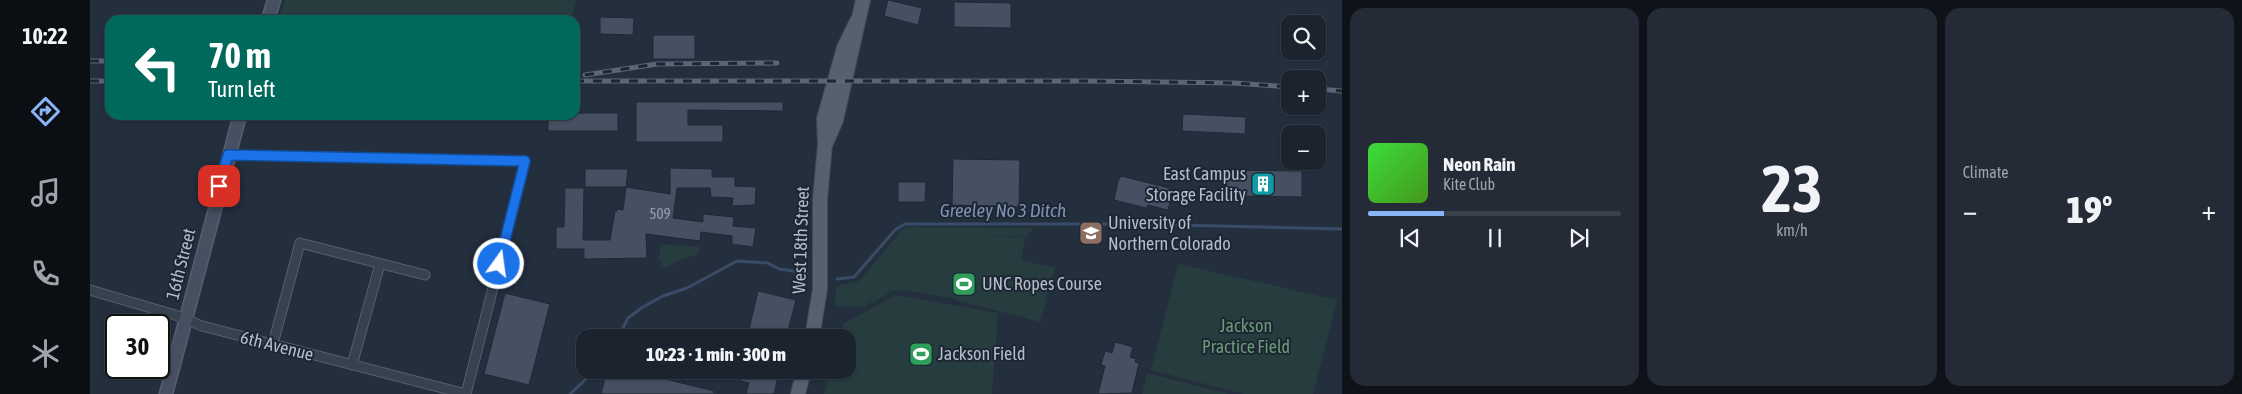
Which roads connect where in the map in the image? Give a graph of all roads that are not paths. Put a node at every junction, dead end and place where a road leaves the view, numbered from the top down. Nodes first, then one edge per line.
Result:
1 (274, 0) edge
2 (863, 0) edge
3 (270, 15) edge
4 (238, 120) edge
5 (228, 155) junction
6 (380, 264) junction
7 (425, 275) dead end
8 (90, 290) edge
9 (185, 319) junction
10 (813, 329) edge
11 (272, 344) junction
12 (352, 365) junction
13 (802, 379) edge
14 (166, 394) edge
15 (466, 394) edge
16 (798, 394) edge

1 - 3 main road
2 - 10 main road, West 18th Street
4 - 5 main road, 16th Street
5 - 9 main road, 16th Street
5 - 15 street
6 - 7 street
6 - 11 street
6 - 12 street
8 - 9 street, 6th Avenue
9 - 11 street, 6th Avenue
9 - 14 main road, 16th Street
11 - 12 street, 6th Avenue
12 - 15 street, 6th Avenue
13 - 16 main road

